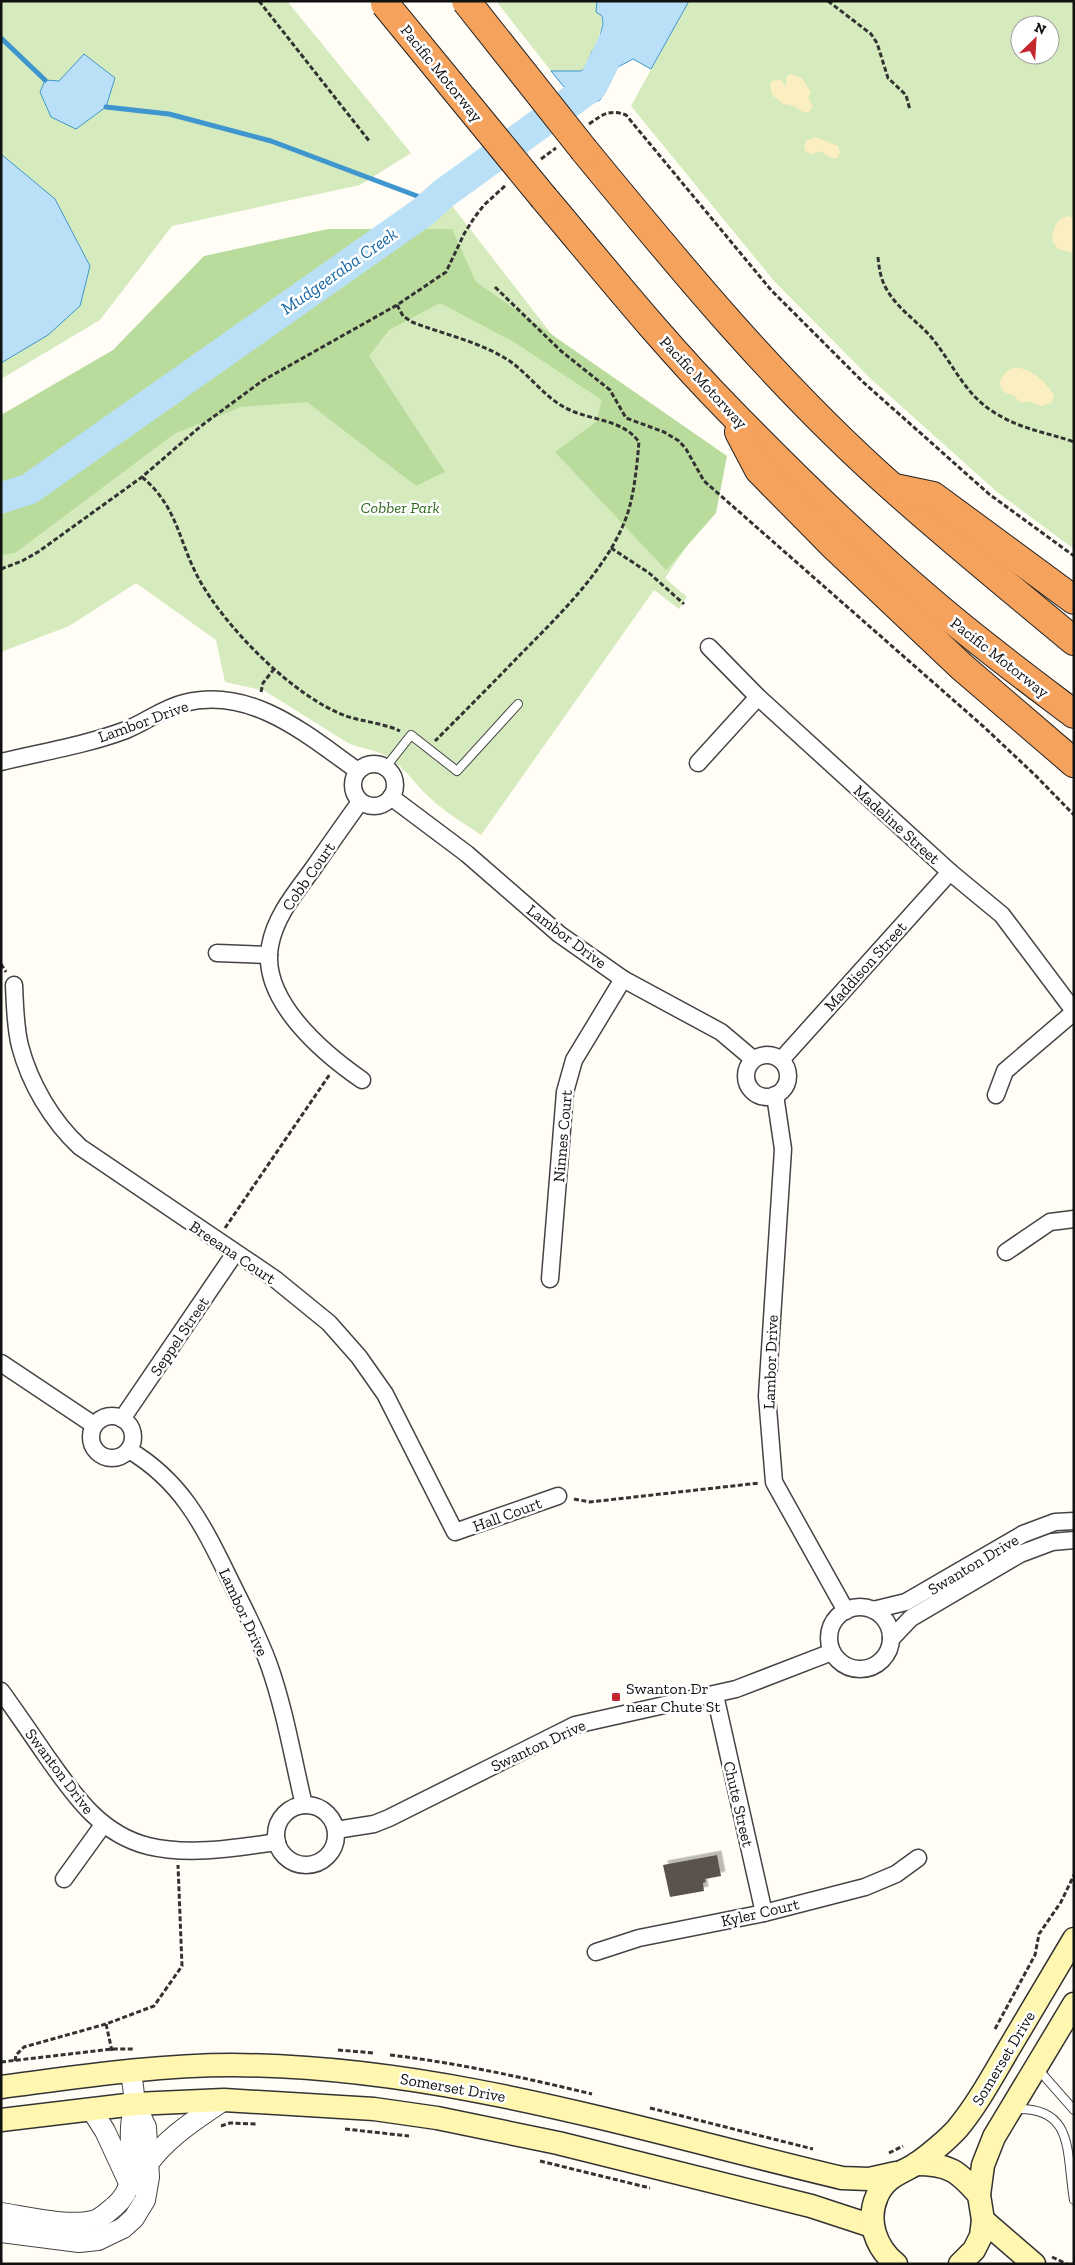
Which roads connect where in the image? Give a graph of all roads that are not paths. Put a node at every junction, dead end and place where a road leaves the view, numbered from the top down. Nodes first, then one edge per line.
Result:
1 (466, 1) edge
2 (384, 2) edge
3 (727, 408) junction
4 (891, 487) junction
5 (1074, 600) edge
6 (1074, 640) edge
7 (709, 646) dead end
8 (758, 697) junction
9 (518, 704) dead end
10 (1074, 714) edge
11 (1, 762) edge
12 (698, 763) dead end
13 (1074, 763) edge
14 (385, 768) junction
15 (358, 771) junction
16 (391, 797) junction
17 (360, 802) junction
18 (950, 872) junction
19 (217, 953) dead end
20 (269, 955) junction
21 (623, 978) junction
22 (14, 985) dead end
23 (1074, 1011) edge
24 (753, 1060) junction
25 (781, 1060) junction
26 (362, 1080) dead end
27 (775, 1095) junction
28 (996, 1095) dead end
29 (1074, 1219) edge
30 (1006, 1252) dead end
31 (235, 1253) junction
32 (550, 1279) dead end
33 (1, 1363) edge
34 (122, 1419) junction
35 (94, 1425) junction
36 (129, 1450) junction
37 (558, 1496) road end
38 (1074, 1521) edge
39 (455, 1532) joint
40 (1074, 1540) edge
41 (873, 1610) junction
42 (846, 1611) junction
43 (892, 1639) junction
44 (832, 1652) junction
45 (1, 1691) edge
46 (715, 1695) junction
47 (304, 1805) junction
48 (103, 1825) junction
49 (336, 1830) junction
50 (277, 1842) junction
51 (918, 1858) dead end
52 (64, 1880) dead end
53 (764, 1913) junction
54 (1074, 1939) edge
55 (596, 1952) dead end
56 (1074, 2004) edge
57 (122, 2065) junction
58 (1036, 2067) junction
59 (1, 2086) edge
60 (224, 2100) junction
61 (135, 2104) junction
62 (91, 2109) junction
63 (1011, 2109) junction
64 (1074, 2110) edge
65 (1, 2120) edge
66 (910, 2155) junction
67 (148, 2164) junction
68 (889, 2165) junction
69 (1073, 2178) edge
70 (130, 2185) junction
71 (979, 2195) junction
72 (1074, 2200) edge
73 (1, 2213) edge
74 (983, 2220) junction
75 (872, 2226) junction
76 (1, 2232) edge
77 (1040, 2259) edge
78 (890, 2261) edge
79 (964, 2263) edge

1 - 4 highway, bridge
2 - 3 highway, Pacific Motorway, bridge
3 - 10 highway, Pacific Motorway
3 - 13 highway
4 - 5 highway
4 - 6 highway
7 - 8 street, Madeline Street
8 - 12 street
8 - 18 street, Madeline Street
9 - 14 lane
11 - 15 street, Lambor Drive
14 - 15 street
14 - 16 street
15 - 17 street
16 - 17 street
16 - 21 street, Lambor Drive
17 - 20 street, Cobb Court
18 - 23 street, Madeline Street
18 - 25 street, Maddison Street
19 - 20 street
20 - 26 street, Cobb Court
21 - 24 street, Lambor Drive
21 - 32 street, Ninnes Court
22 - 31 street, Breeana Court
23 - 28 street
24 - 25 street
24 - 27 street
25 - 27 street
27 - 42 street, Lambor Drive
29 - 30 street
31 - 34 street, Seppel Street
31 - 39 street, Breeana Court
33 - 35 street
34 - 35 street
34 - 36 street
35 - 36 street
36 - 47 street, Lambor Drive
37 - 39 street, Hall Court
38 - 41 street, Swanton Drive
40 - 43 street, Swanton Drive
41 - 42 street
41 - 43 street
42 - 44 street
43 - 44 street
44 - 46 street, Swanton Drive
45 - 48 street, Swanton Drive
46 - 49 street, Swanton Drive
46 - 53 street, Chute Street
47 - 49 street
47 - 50 street
48 - 50 street, Swanton Drive
48 - 52 street
49 - 50 street
51 - 53 street, Kyler Court
53 - 55 street, Kyler Court
54 - 66 main road, Somerset Drive
56 - 58 main road, Somerset Drive
57 - 59 main road, Somerset Drive
57 - 61 street
57 - 68 main road, Somerset Drive
58 - 63 main road, Somerset Drive
58 - 64 lane
60 - 61 main road, Somerset Drive
60 - 67 street
60 - 75 main road, Somerset Drive
61 - 62 main road, Somerset Drive
61 - 67 street
61 - 70 street
62 - 65 main road, Somerset Drive
62 - 70 street
63 - 69 lane
63 - 71 main road, Somerset Drive
66 - 68 main road, Somerset Drive
66 - 71 main road, Somerset Drive
67 - 76 street
68 - 75 main road, Somerset Drive
69 - 72 lane
70 - 73 street
71 - 74 main road, Somerset Drive
74 - 77 main road
74 - 79 main road, Somerset Drive
75 - 78 main road, Somerset Drive

